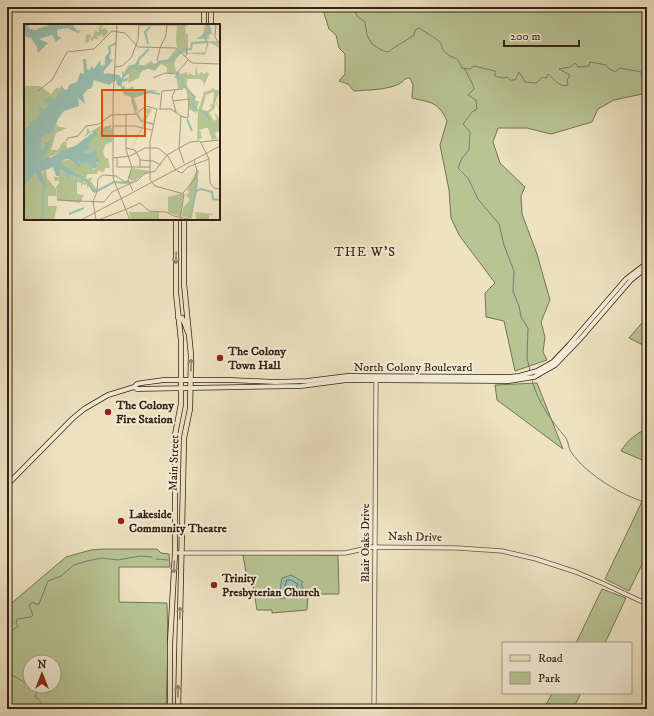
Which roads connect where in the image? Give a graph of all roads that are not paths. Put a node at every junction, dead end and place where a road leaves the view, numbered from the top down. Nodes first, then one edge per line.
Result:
1 (204, 7) edge
2 (211, 7) edge
3 (204, 24) edge
4 (211, 24) edge
5 (176, 220) edge
6 (184, 220) edge
7 (647, 263) edge
8 (647, 267) edge
9 (178, 317) junction
10 (190, 335) junction
11 (376, 378) junction
12 (181, 380) junction
13 (191, 380) junction
14 (134, 387) junction
15 (181, 388) junction
16 (191, 388) junction
17 (7, 485) edge
18 (375, 547) junction
19 (175, 553) junction
20 (182, 553) junction
21 (647, 604) edge
22 (170, 643) junction
23 (179, 643) junction
24 (170, 709) edge
25 (178, 709) edge
26 (374, 709) edge

1 - 3 main road
2 - 4 main road
5 -> 9 main road, Main Street
6 - 10 main road, Main Street
7 - 11 main road, North Colony Boulevard
8 - 11 main road, North Colony Boulevard
9 - 10 main road
9 - 12 main road, Main Street
13 -> 10 main road, Main Street
11 - 13 main road, North Colony Boulevard
11 - 16 main road, North Colony Boulevard
11 - 18 street, Blair Oaks Drive
12 - 13 main road, North Colony Boulevard
12 - 14 main road, North Colony Boulevard
12 - 15 main road, Main Street
13 - 16 main road, Main Street
14 - 15 main road, North Colony Boulevard
14 - 17 main road, North Colony Boulevard
15 - 16 main road, North Colony Boulevard
15 - 19 main road, Main Street
16 - 20 main road, Main Street
18 - 20 street, Nash Drive
18 - 21 street, Nash Drive
18 - 26 street, Blair Oaks Drive
19 - 20 street, Nash Drive
19 -> 22 main road, Main Street
23 -> 20 main road, Main Street
22 - 23 main road
22 - 24 main road, Main Street
25 -> 23 main road, Main Street

